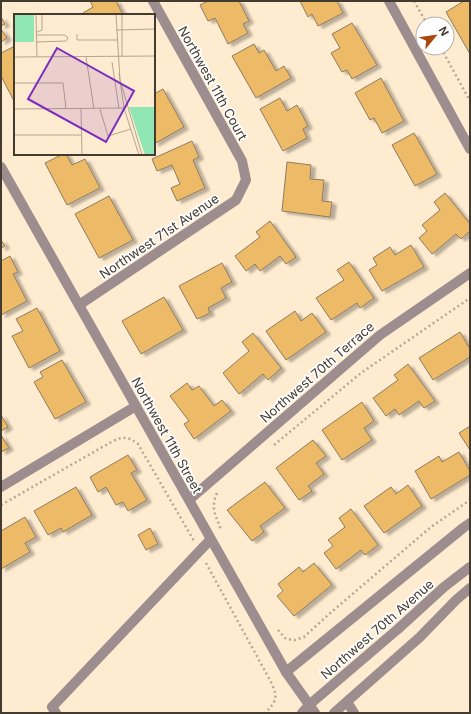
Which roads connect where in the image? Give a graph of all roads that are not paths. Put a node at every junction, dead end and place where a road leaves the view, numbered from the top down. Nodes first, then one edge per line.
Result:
1 (153, 1) edge
2 (389, 1) edge
3 (470, 149) edge
4 (1, 167) edge
5 (246, 180) joint
6 (470, 273) edge
7 (79, 305) junction
8 (136, 406) junction
9 (1, 487) edge
10 (189, 500) junction
11 (470, 523) edge
12 (210, 540) junction
13 (470, 567) edge
14 (470, 588) edge
15 (286, 672) junction
16 (347, 702) junction
17 (312, 709) edge
18 (56, 713) edge
19 (302, 713) edge
20 (334, 713) edge
21 (354, 713) edge

1 - 5 street, Northwest 11th Court
2 - 3 street
4 - 7 street, Northwest 11th Street
5 - 7 street, Northwest 71st Avenue
6 - 10 street, Northwest 70th Terrace
7 - 8 street, Northwest 11th Street
8 - 9 street
8 - 10 street, Northwest 11th Street
10 - 12 street, Northwest 11th Street
11 - 15 street
12 - 15 street, Northwest 11th Street
12 - 18 street
13 - 17 street, Northwest 70th Avenue
14 - 16 street
15 - 17 street, Northwest 11th Street
16 - 20 street
16 - 21 street
17 - 19 street, Northwest 70th Avenue

